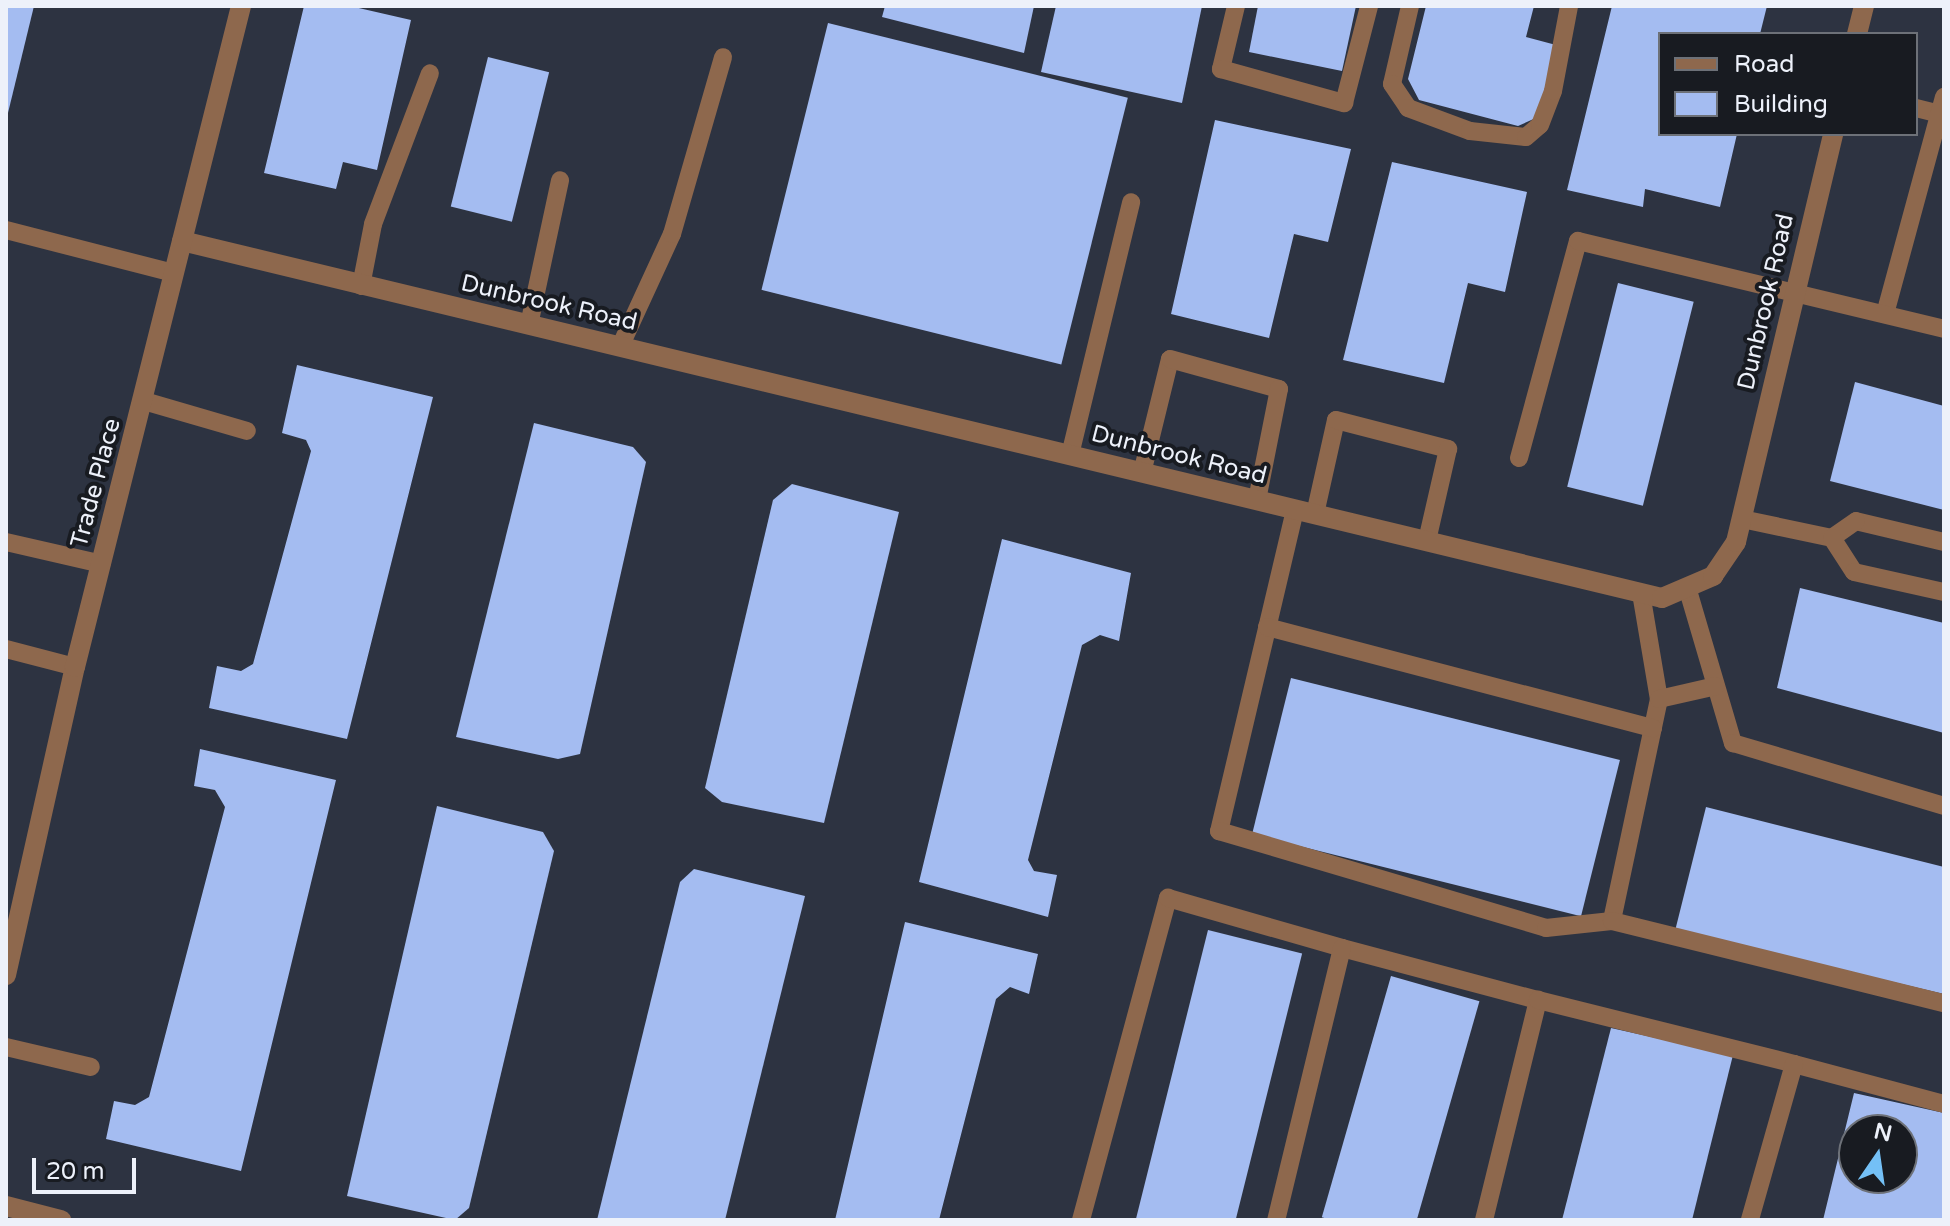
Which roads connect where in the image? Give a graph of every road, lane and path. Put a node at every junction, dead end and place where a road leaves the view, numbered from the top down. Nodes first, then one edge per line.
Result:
1 (241, 6) edge
2 (1236, 6) edge
3 (1369, 6) edge
4 (1410, 6) edge
5 (1569, 6) edge
6 (1864, 6) edge
7 (1858, 32) edge
8 (723, 57) dead end
9 (430, 73) dead end
10 (1918, 108) edge
11 (1942, 109) edge
12 (1833, 136) edge
13 (560, 180) dead end
14 (1131, 202) dead end
15 (6, 230) edge
16 (182, 241) junction
17 (174, 273) junction
18 (361, 286) junction
19 (1795, 293) junction
20 (1885, 314) junction
21 (529, 325) junction
22 (1944, 329) edge
23 (620, 347) junction
24 (144, 401) junction
25 (247, 431) dead end
26 (1070, 455) junction
27 (1519, 458) dead end
28 (1142, 473) junction
29 (1257, 500) junction
30 (1305, 512) junction
31 (1742, 519) junction
32 (1832, 538) junction
33 (1427, 541) junction
34 (6, 542) edge
35 (1944, 542) edge
36 (102, 564) junction
37 (1687, 587) junction
38 (1944, 592) edge
39 (1641, 593) junction
40 (1267, 627) junction
41 (6, 649) edge
42 (75, 667) junction
43 (1716, 686) junction
44 (1659, 699) junction
45 (1653, 728) junction
46 (1944, 806) edge
47 (1612, 921) junction
48 (1342, 948) junction
49 (6, 975) edge
50 (1538, 1000) junction
51 (1944, 1003) edge
52 (6, 1047) edge
53 (1794, 1064) junction
54 (91, 1067) dead end
55 (1944, 1104) edge
56 (6, 1206) edge
57 (61, 1220) edge
58 (1081, 1220) edge
59 (1276, 1220) edge
60 (1484, 1220) edge
61 (1750, 1220) edge

1 - 16 street, Trade Place
2 - 3 lane
4 - 5 lane
6 - 7 street
8 - 23 lane
9 - 18 lane
10 - 11 lane
11 - 20 lane
12 - 19 street, Dunbrook Road
13 - 21 lane
14 - 26 lane
15 - 17 lane
16 - 17 street, Trade Place
16 - 18 street, Dunbrook Road
17 - 24 street, Trade Place
18 - 21 street, Dunbrook Road
19 - 20 lane
19 - 27 lane
19 - 31 street, Dunbrook Road
20 - 22 lane
21 - 23 street, Dunbrook Road
23 - 26 street, Dunbrook Road
24 - 25 lane
24 - 36 street, Trade Place
26 - 28 street, Dunbrook Road
28 - 29 street, Dunbrook Road
28 - 29 lane
29 - 30 street, Dunbrook Road
30 - 33 street, Dunbrook Road
30 - 33 lane
30 - 40 lane
31 - 32 lane
31 - 37 street, Dunbrook Road
32 - 35 lane
32 - 38 lane
33 - 39 street, Dunbrook Road
34 - 36 lane
36 - 42 street, Trade Place
37 - 39 street, Dunbrook Road
37 - 43 lane
39 - 44 lane
40 - 45 lane
40 - 47 lane
41 - 42 lane
42 - 49 street, Trade Place
43 - 44 lane
43 - 46 lane
44 - 45 lane
45 - 47 lane
47 - 51 lane
48 - 50 lane
48 - 58 lane
48 - 59 lane
50 - 53 lane
50 - 60 lane
52 - 54 lane
53 - 55 lane
53 - 61 lane
56 - 57 street

